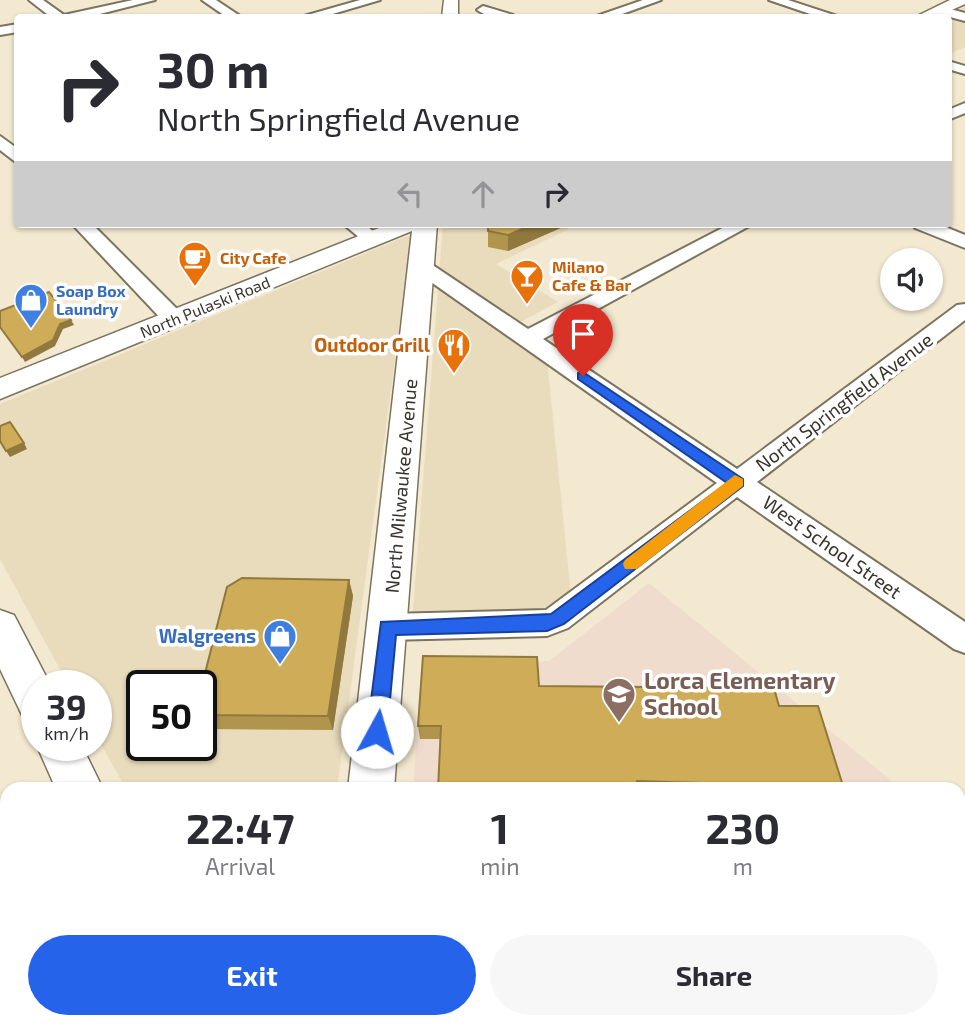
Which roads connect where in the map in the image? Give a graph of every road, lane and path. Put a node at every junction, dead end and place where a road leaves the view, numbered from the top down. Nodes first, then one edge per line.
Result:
1 (35, 0) edge
2 (149, 0) edge
3 (208, 0) edge
4 (374, 0) edge
5 (618, 0) edge
6 (655, 0) edge
7 (775, 0) edge
8 (945, 4) edge
9 (636, 6) junction
10 (482, 10) dead end
11 (57, 14) edge
12 (82, 14) edge
13 (231, 14) edge
14 (319, 14) edge
15 (496, 14) edge
16 (610, 14) edge
17 (662, 14) dead end
18 (823, 14) edge
19 (927, 14) edge
20 (965, 17) edge
21 (85, 228) edge
22 (358, 228) edge
23 (400, 228) edge
24 (425, 228) edge
25 (736, 228) edge
26 (932, 228) edge
27 (373, 239) junction
28 (965, 242) edge
29 (421, 266) junction
30 (965, 310) edge
31 (174, 319) junction
32 (528, 338) junction
33 (0, 389) edge
34 (738, 482) junction
35 (0, 627) edge
36 (387, 627) junction
37 (965, 639) edge
38 (22, 670) edge
39 (66, 761) edge
40 (77, 782) edge
41 (372, 782) edge

1 - 11 street
2 - 12 street
3 - 13 street
4 - 14 street
5 - 9 street
6 - 9 street
7 - 18 street
8 - 19 main road
8 - 20 street
9 - 16 street
9 - 17 street
10 - 15 street
21 - 31 street
22 - 27 street
23 - 27 main road, North Pulaski Road
24 - 29 main road, North Milwaukee Avenue
25 - 32 street
26 - 28 street
27 - 31 main road, North Pulaski Road
29 - 32 street, West School Street
29 - 36 main road, North Milwaukee Avenue
30 - 34 street, North Springfield Avenue
31 - 33 main road, North Pulaski Road
32 - 34 street, West School Street
34 - 36 street, North Springfield Avenue
34 - 37 street, West School Street
35 - 38 main road
36 - 41 main road, North Milwaukee Avenue
39 - 40 main road

